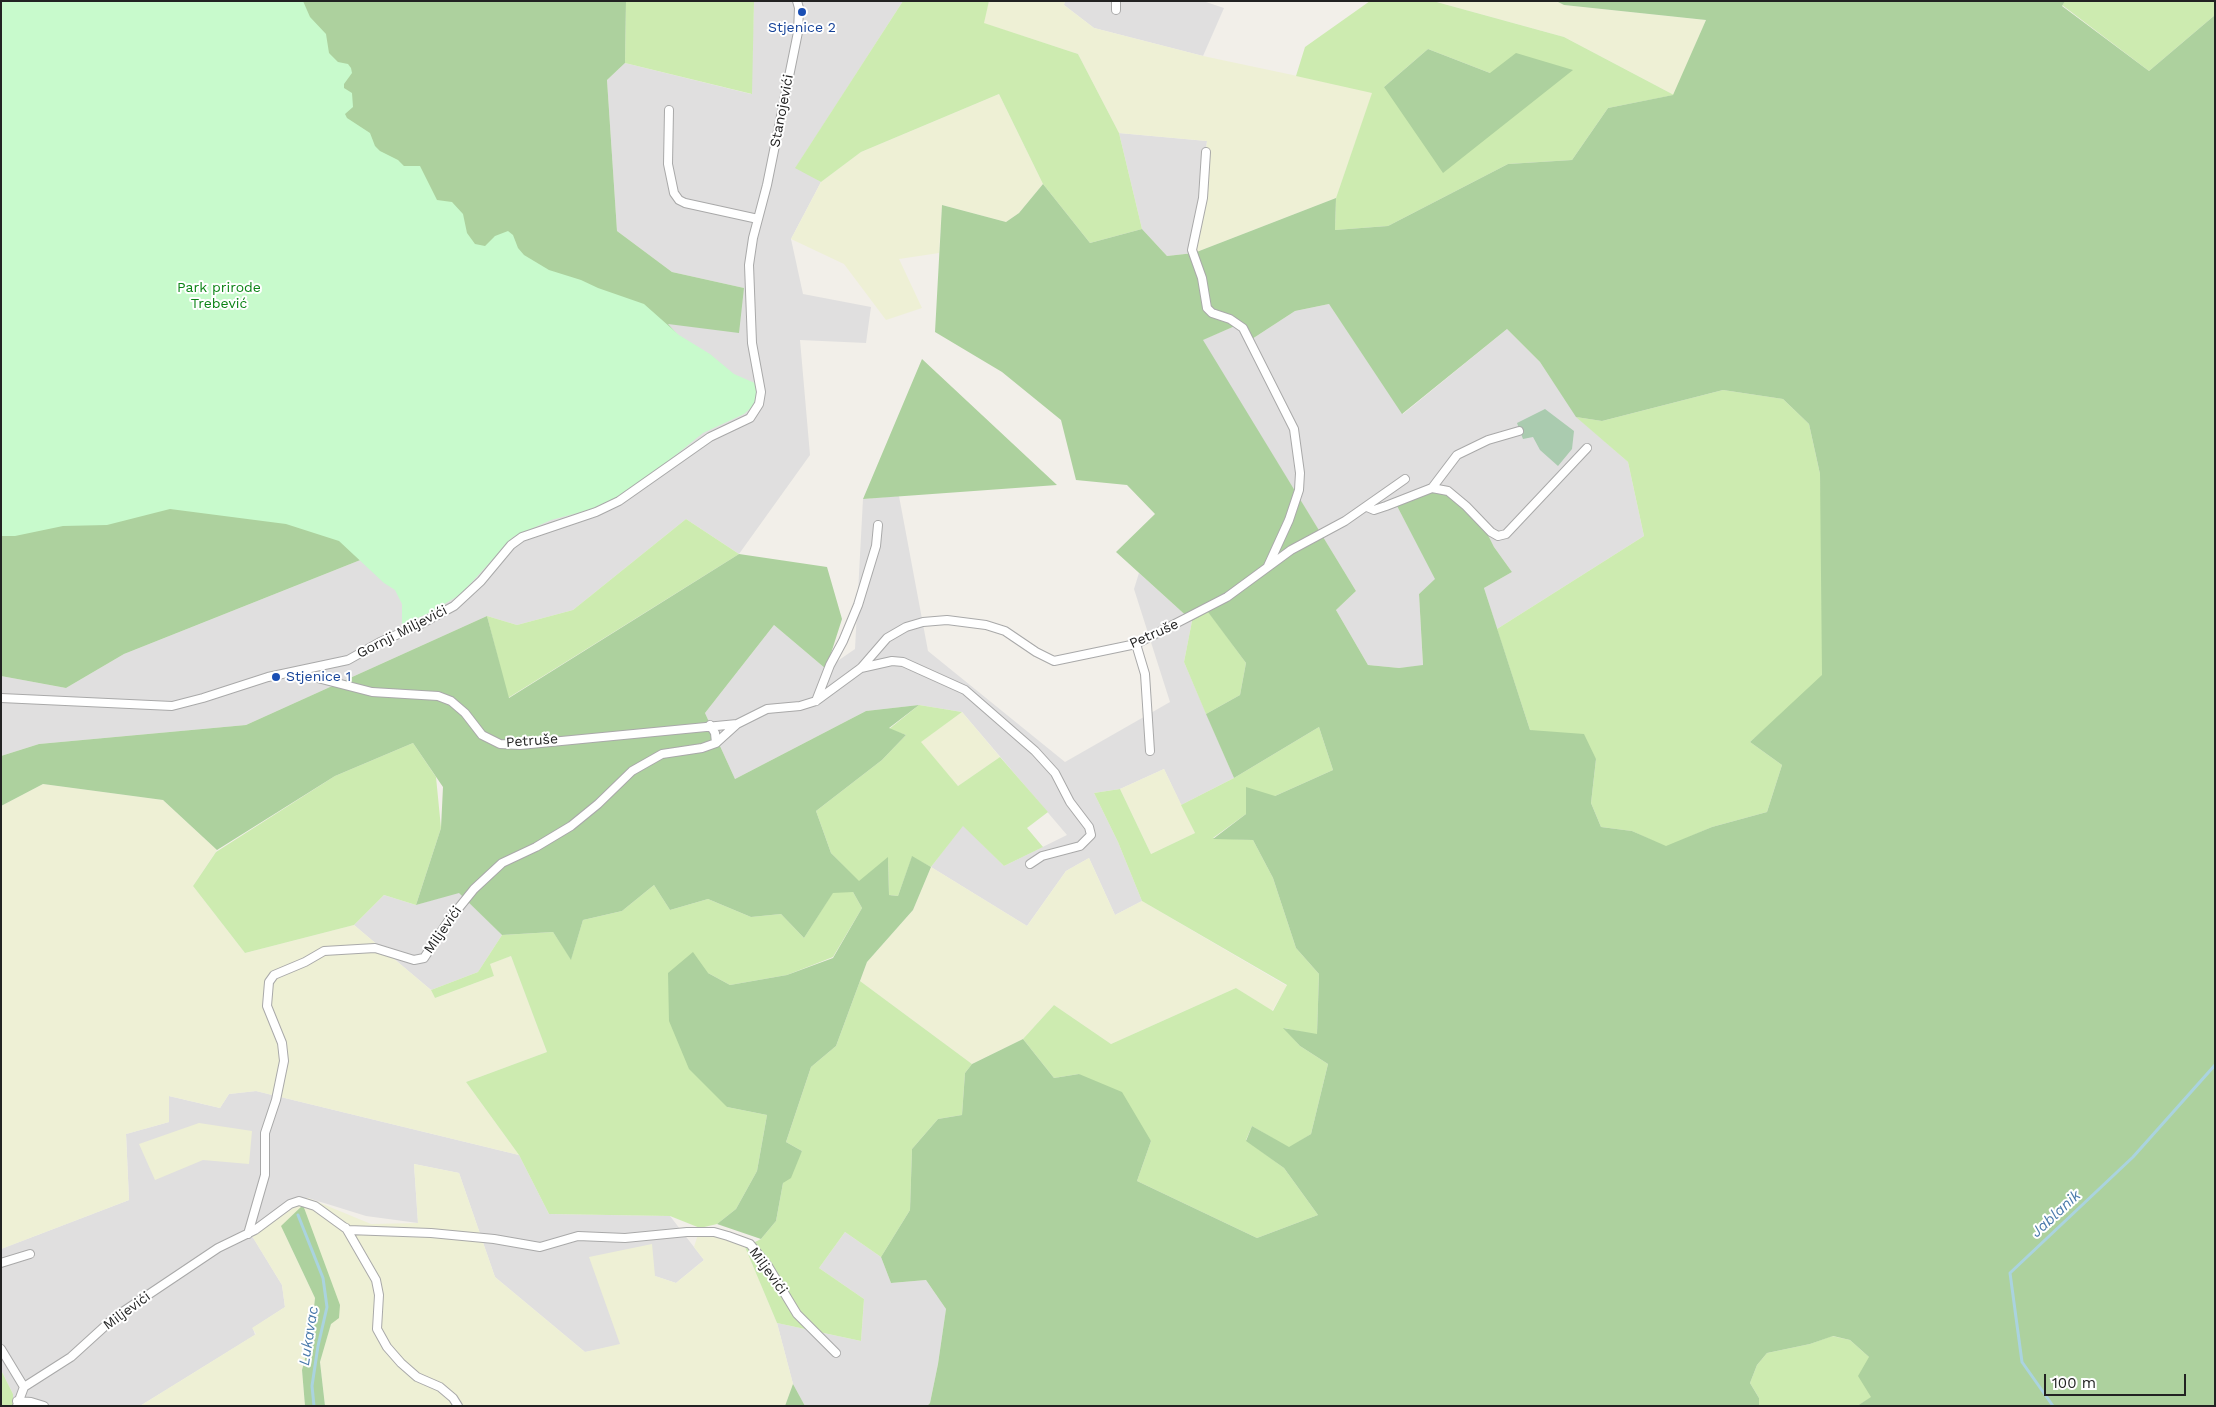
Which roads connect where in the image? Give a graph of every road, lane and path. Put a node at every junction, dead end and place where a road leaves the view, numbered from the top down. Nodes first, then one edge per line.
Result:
1 (797, 1) edge
2 (1116, 1) edge
3 (1116, 10) dead end
4 (669, 110) dead end
5 (1206, 152) dead end
6 (758, 219) junction
7 (750, 418) joint
8 (1519, 430) dead end
9 (1587, 448) dead end
10 (1405, 479) dead end
11 (1432, 488) junction
12 (1367, 507) junction
13 (878, 525) dead end
14 (1268, 567) junction
15 (1136, 644) junction
16 (862, 668) junction
17 (291, 672) junction
18 (1, 698) edge
19 (816, 701) junction
20 (738, 724) junction
21 (706, 726) junction
22 (716, 743) junction
23 (1150, 751) dead end
24 (1030, 864) dead end
25 (346, 1228) junction
26 (248, 1234) junction
27 (30, 1254) dead end
28 (1, 1263) edge
29 (1, 1349) edge
30 (836, 1353) dead end
31 (24, 1387) junction
32 (17, 1403) edge
33 (44, 1406) edge
34 (458, 1406) edge

1 - 6 street, Stanojevići
2 - 3 street
4 - 6 street
5 - 14 street
6 - 7 street, Stanojevići
7 - 17 street, Gornji Miljevići
8 - 11 street
9 - 11 street
10 - 12 street, Petruše
11 - 12 street
12 - 14 street, Petruše
13 - 19 street
14 - 15 street, Petruše
15 - 16 street, Petruše
15 - 23 street
16 - 19 street, Petruše
16 - 24 street, Petruše
17 - 18 street, Gornji Miljevići
17 - 21 street, Petruše
19 - 20 street, Petruše
20 - 21 street
20 - 22 street, Miljevići
21 - 22 street
22 - 26 street, Miljevići
25 - 26 street, Miljevići
25 - 30 street, Miljevići
25 - 34 street
26 - 31 street, Miljevići
27 - 28 street
29 - 31 street
31 - 32 street
32 - 33 street

